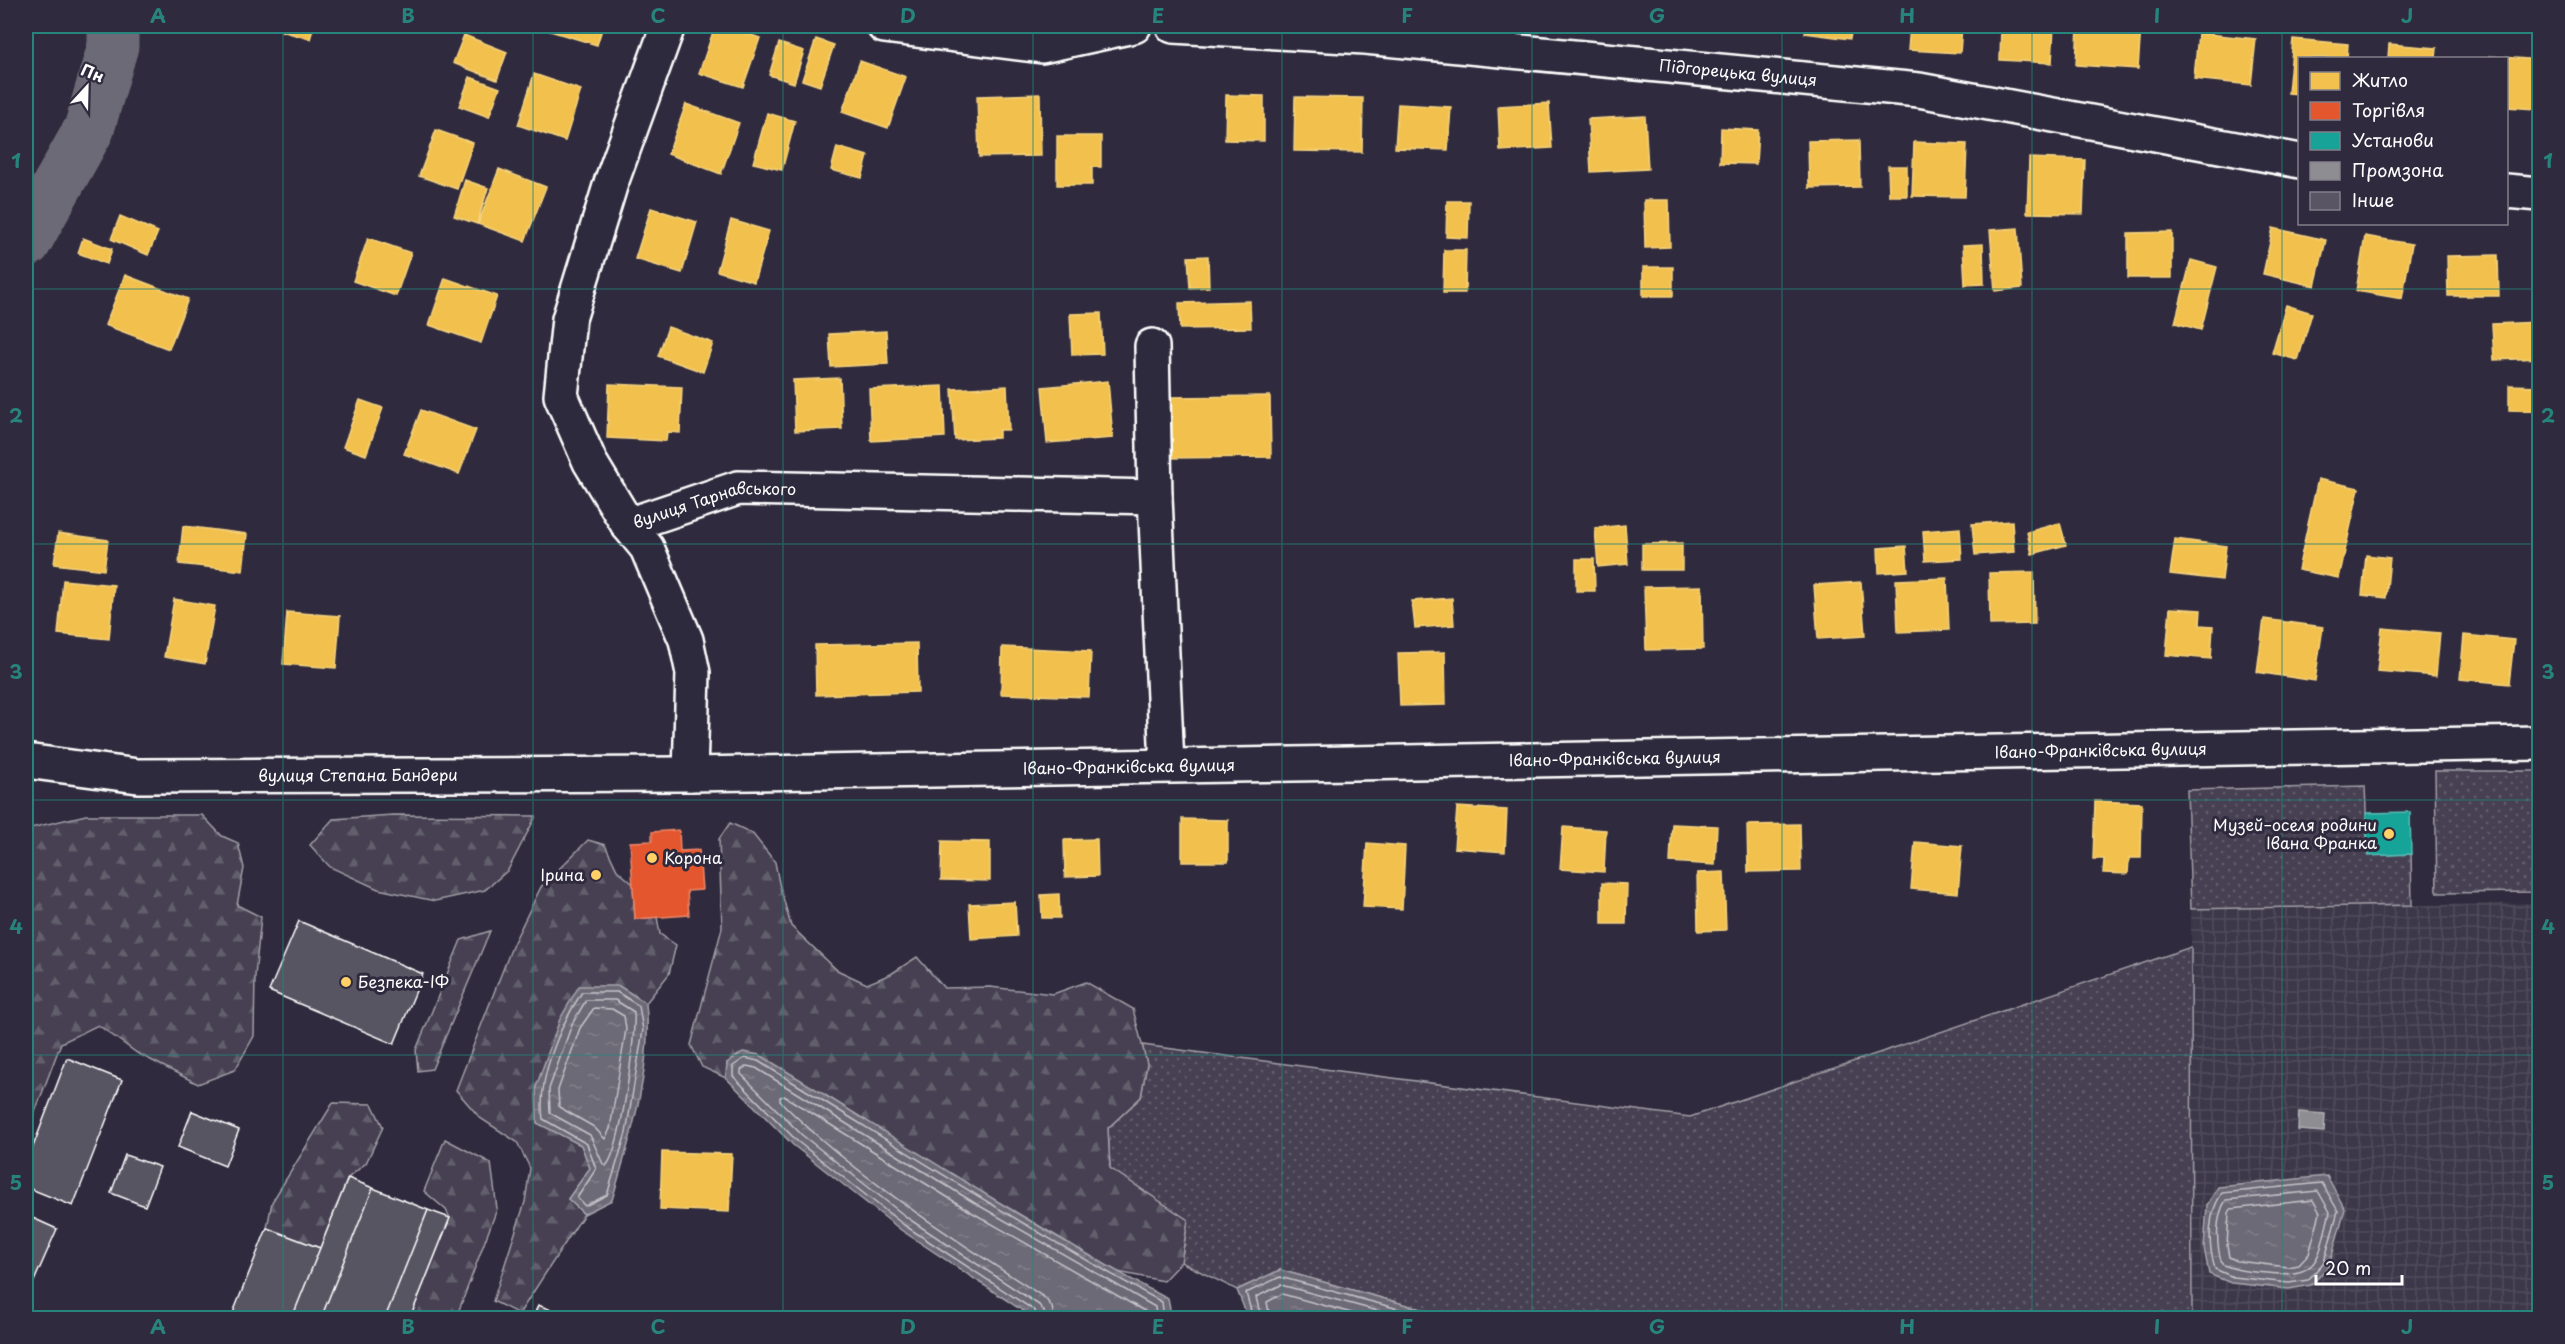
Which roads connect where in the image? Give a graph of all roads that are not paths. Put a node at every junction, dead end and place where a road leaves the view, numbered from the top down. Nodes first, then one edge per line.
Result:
1 (668, 26) edge
2 (884, 26) edge
3 (1134, 26) edge
4 (1173, 26) edge
5 (2298, 161) edge
6 (2508, 191) edge
7 (2540, 194) edge
8 (1152, 346) dead end
9 (1155, 497) junction
10 (628, 525) junction
11 (2540, 743) edge
12 (26, 761) edge
13 (1167, 765) junction
14 (690, 774) junction

1 - 10 street, вулиця Тарнавського
2 - 3 street
4 - 5 street, Підгорецька вулиця
6 - 7 street
8 - 9 street
9 - 10 street, вулиця Тарнавського
9 - 13 street
10 - 14 street
11 - 13 street, Івано-Франківська вулиця
12 - 14 street, вулиця Степана Бандери
13 - 14 street, Івано-Франківська вулиця

